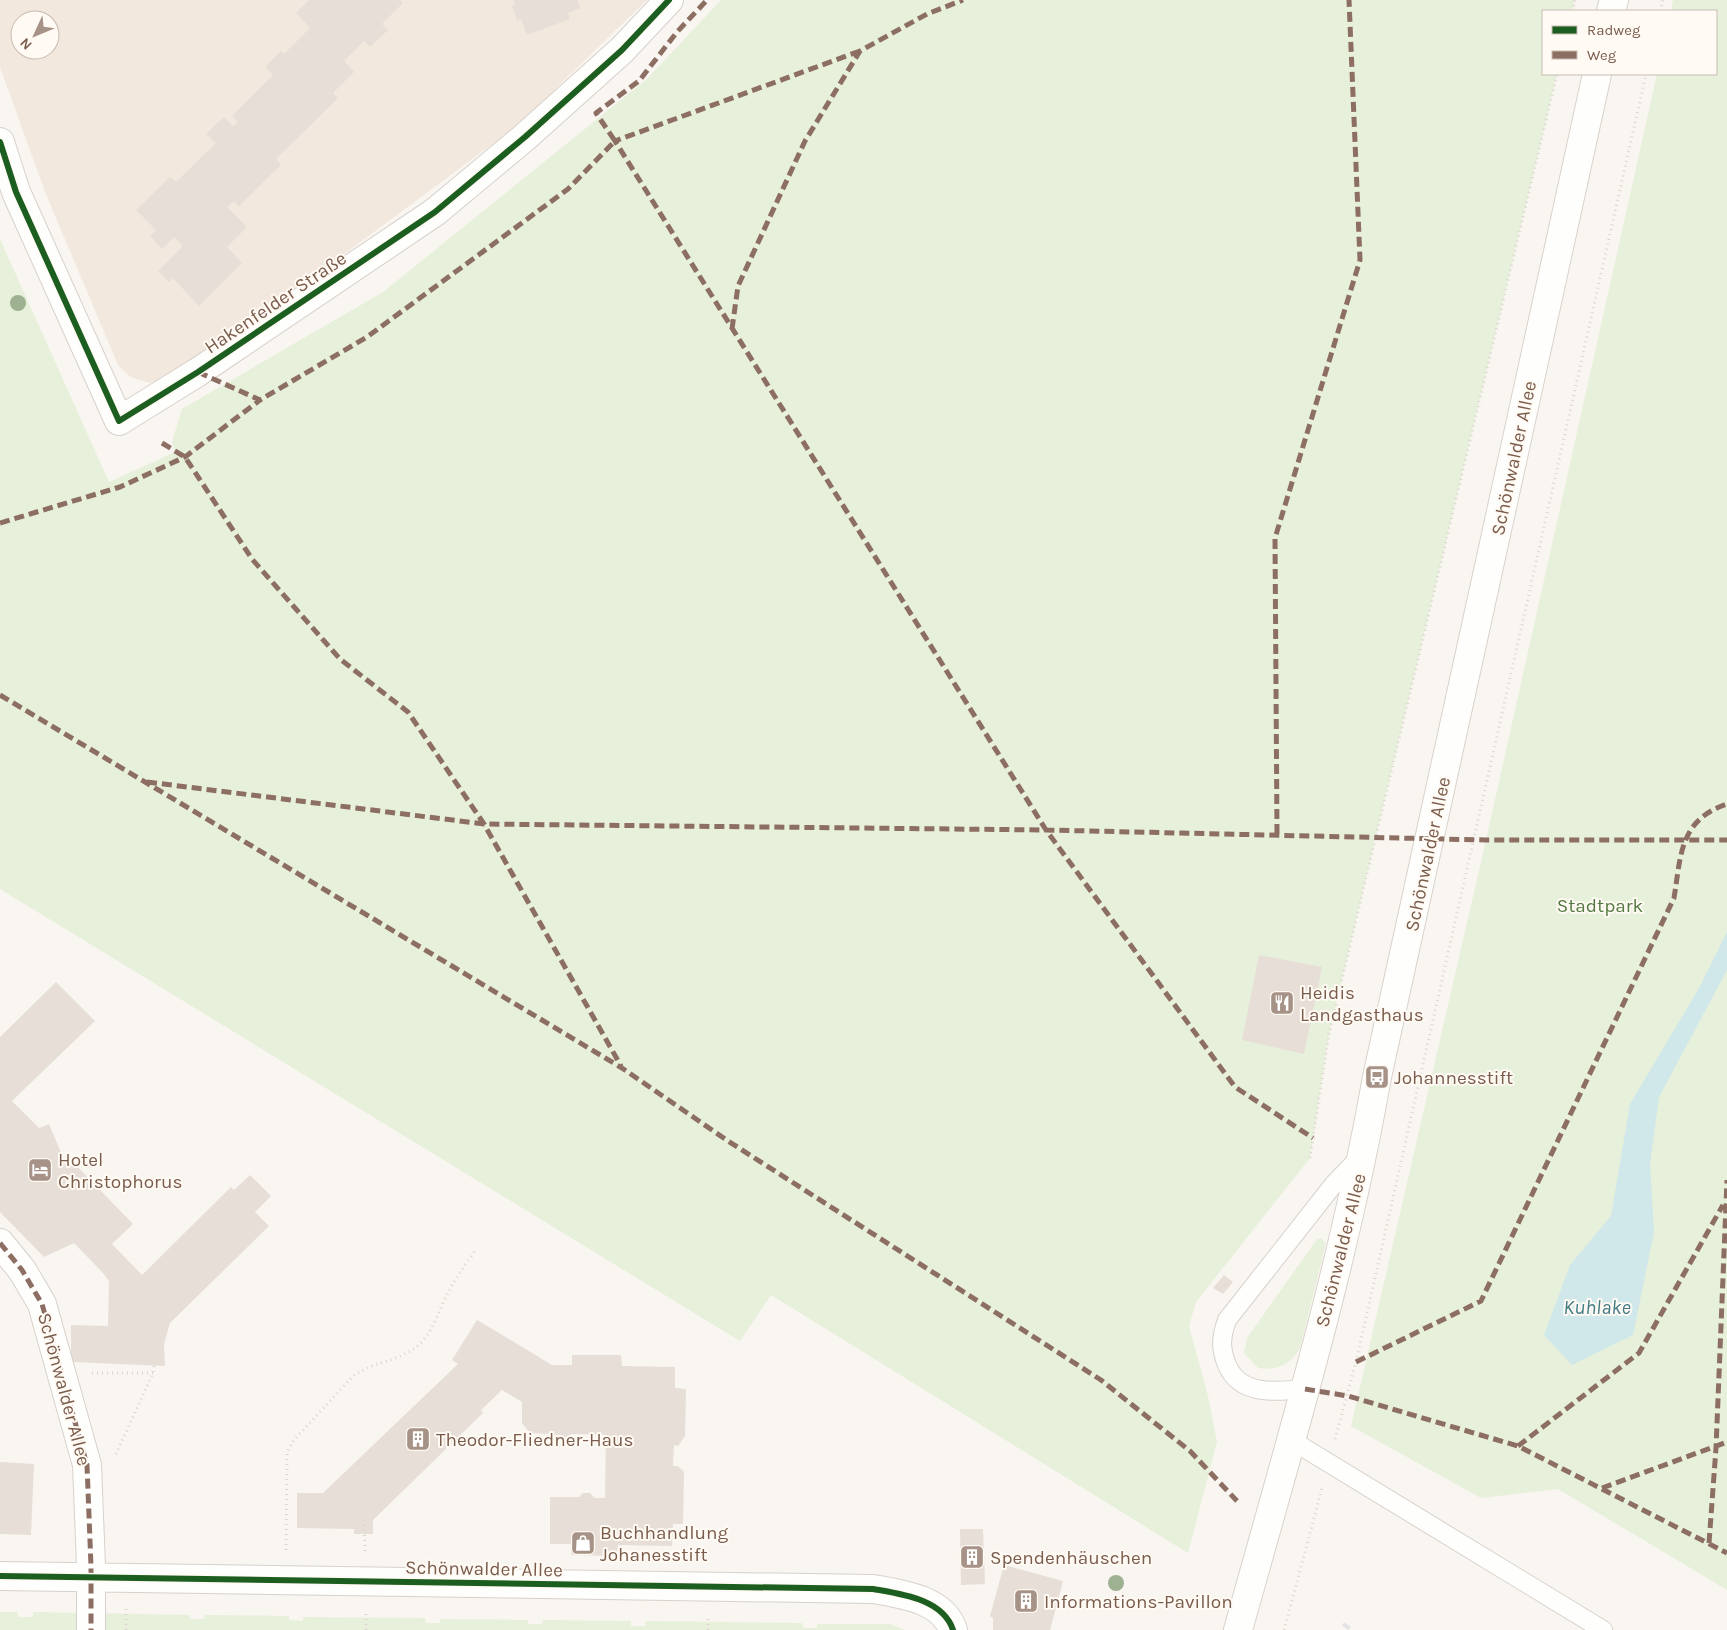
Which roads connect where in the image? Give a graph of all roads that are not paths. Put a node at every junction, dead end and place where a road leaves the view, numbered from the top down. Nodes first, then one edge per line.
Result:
1 (669, 0) edge
2 (1598, 75) edge
3 (0, 142) edge
4 (1364, 1154) junction
5 (0, 1243) edge
6 (1305, 1389) junction
7 (1291, 1440) junction
8 (0, 1576) edge
9 (92, 1578) junction
10 (91, 1630) edge
11 (954, 1630) edge
12 (1238, 1630) edge
13 (1603, 1630) edge

1 - 3 street, Hakenfelder Straße
2 - 4 street, Schönwalder Allee
4 - 6 street, Schönwalder Allee
4 - 6 lane
5 - 9 street, Schönwalder Allee
6 - 7 street, Schönwalder Allee
7 - 12 street, Schönwalder Allee
7 - 13 lane
8 - 9 street, Schönwalder Allee
9 - 10 street, Schönwalder Allee
9 - 11 street, Schönwalder Allee

